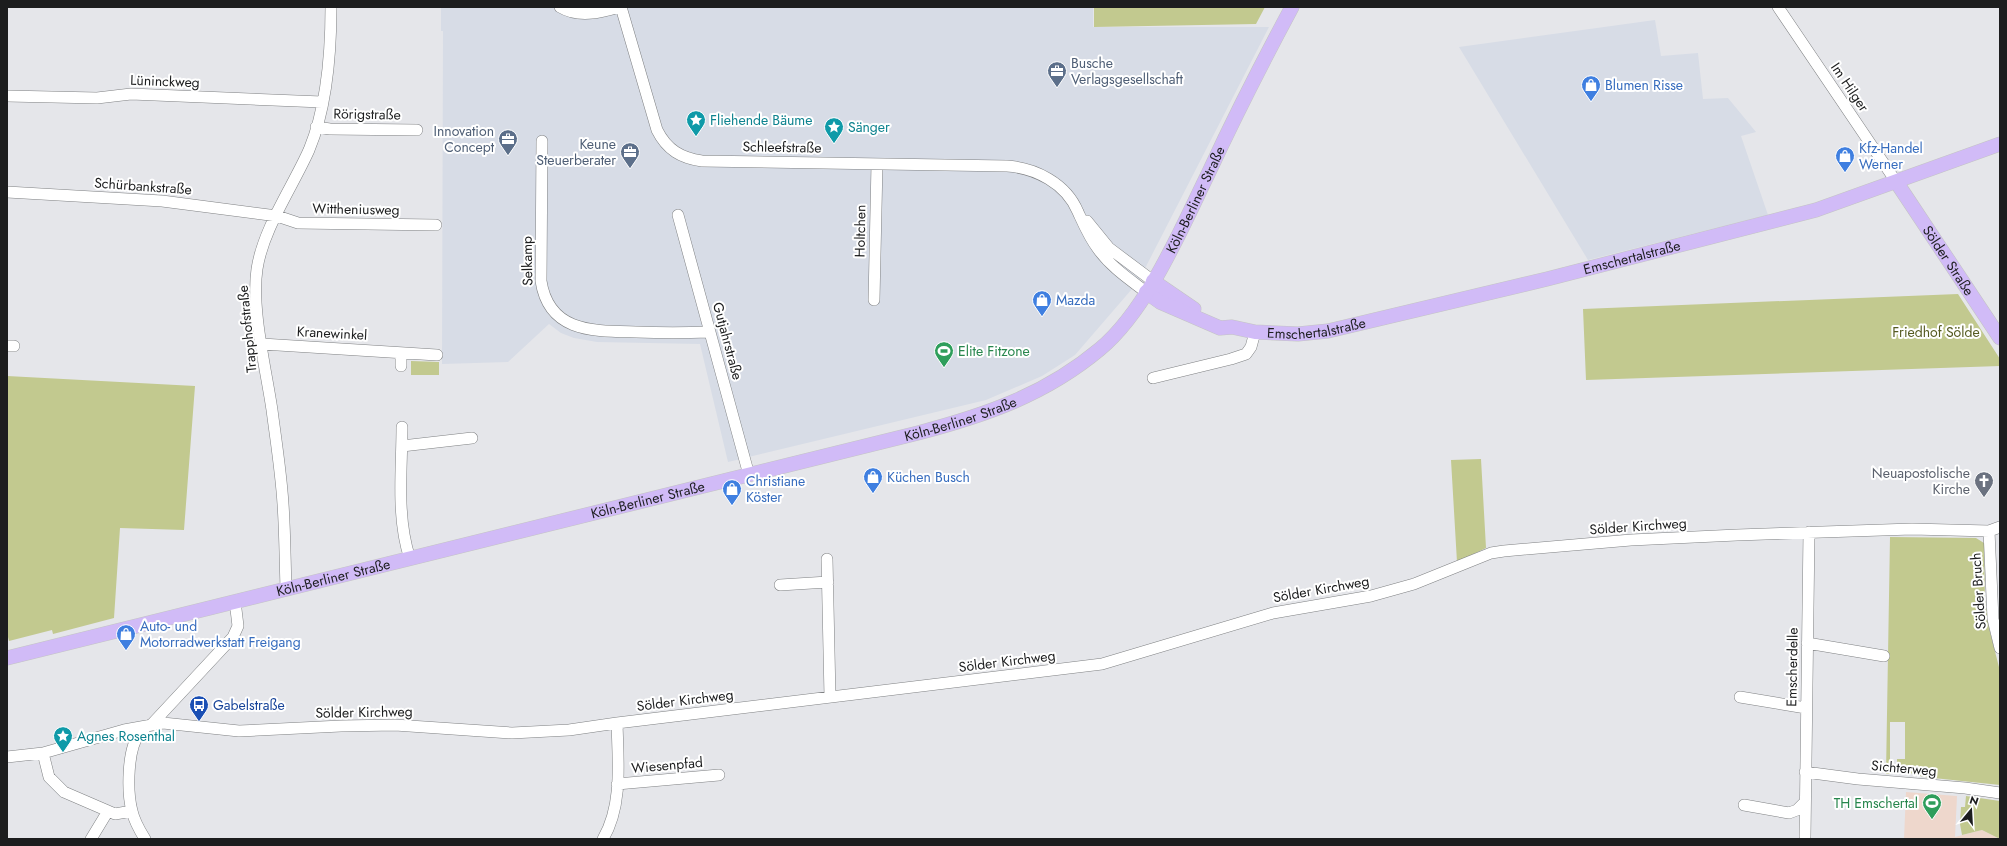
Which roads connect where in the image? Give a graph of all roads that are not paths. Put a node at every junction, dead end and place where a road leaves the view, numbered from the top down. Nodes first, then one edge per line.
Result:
1 (331, 7) edge
2 (560, 7) edge
3 (620, 7) edge
4 (1292, 7) edge
5 (1778, 7) edge
6 (7, 96) edge
7 (322, 102) junction
8 (316, 127) junction
9 (417, 130) dead end
10 (542, 141) dead end
11 (2000, 144) edge
12 (877, 164) junction
13 (1897, 183) junction
14 (7, 192) edge
15 (678, 215) dead end
16 (277, 216) junction
17 (436, 225) dead end
18 (1150, 286) junction
19 (874, 300) dead end
20 (709, 332) junction
21 (1255, 332) junction
22 (2000, 338) edge
23 (262, 344) junction
24 (401, 353) junction
25 (437, 355) dead end
26 (401, 366) dead end
27 (1152, 378) dead end
28 (402, 427) dead end
29 (472, 438) dead end
30 (402, 446) junction
31 (749, 475) junction
32 (1995, 529) edge
33 (1809, 532) junction
34 (410, 559) junction
35 (827, 559) dead end
36 (828, 582) junction
37 (780, 585) dead end
38 (286, 588) junction
39 (235, 601) junction
40 (1807, 643) junction
41 (2000, 648) edge
42 (1884, 656) dead end
43 (7, 658) edge
44 (830, 697) junction
45 (1740, 697) dead end
46 (1806, 708) junction
47 (617, 723) junction
48 (152, 724) junction
49 (43, 753) junction
50 (7, 757) edge
51 (1805, 772) junction
52 (719, 775) dead end
53 (617, 784) junction
54 (2000, 793) edge
55 (1805, 802) junction
56 (1744, 805) dead end
57 (108, 811) junction
58 (132, 811) junction
59 (1805, 837) dead end
60 (91, 839) edge
61 (145, 839) edge
62 (605, 839) edge

1 - 7 street, Trapphofstraße
2 - 3 street, Schleefstraße
3 - 12 street, Schleefstraße
4 - 18 main road, Köln-Berliner Straße
5 - 13 street, Im Hilger
6 - 7 street, Lüninckweg
7 - 8 street, Trapphofstraße
8 - 9 street, Rörigstraße
8 - 16 street, Trapphofstraße
10 - 20 street, Selkamp
11 - 13 main road, Emschertalstraße
12 - 18 street, Schleefstraße
12 - 19 street, Holtchen
13 - 21 main road, Emschertalstraße
13 - 22 main road, Sölder Straße
14 - 16 street, Schürbankstraße
15 - 20 street, Gutjahrstraße
16 - 17 street, Wittheniusweg
16 - 23 street, Trapphofstraße
18 - 21 main road, Emschertalstraße
18 - 31 main road, Köln-Berliner Straße
20 - 31 street, Gutjahrstraße
21 - 27 street, Emschertalstraße
23 - 24 street, Kranewinkel
23 - 38 street, Trapphofstraße
24 - 25 street, Kranewinkel
24 - 26 street
28 - 30 street
29 - 30 street
30 - 34 street
31 - 34 main road, Köln-Berliner Straße
32 - 33 street, Sölder Kirchweg
32 - 41 street, Sölder Bruch
33 - 40 street, Emscherdelle
33 - 44 street, Sölder Kirchweg
34 - 38 main road, Köln-Berliner Straße
35 - 36 street
36 - 37 street
36 - 44 street
38 - 39 main road, Köln-Berliner Straße
39 - 43 main road, Köln-Berliner Straße
39 - 48 street
40 - 42 street
40 - 46 street, Emscherdelle
44 - 47 street, Sölder Kirchweg
45 - 46 street
46 - 51 street, Emscherdelle
47 - 48 street, Sölder Kirchweg
47 - 53 street
48 - 49 street, Sölder Kirchweg
48 - 58 street
49 - 50 street, Sölder Kirchweg
49 - 57 street
51 - 54 street, Sichterweg
51 - 55 street, Emscherdelle
52 - 53 street, Wiesenpfad
53 - 62 street
55 - 56 street
55 - 59 street, Emscherdelle
57 - 58 street
57 - 60 street
58 - 61 street

